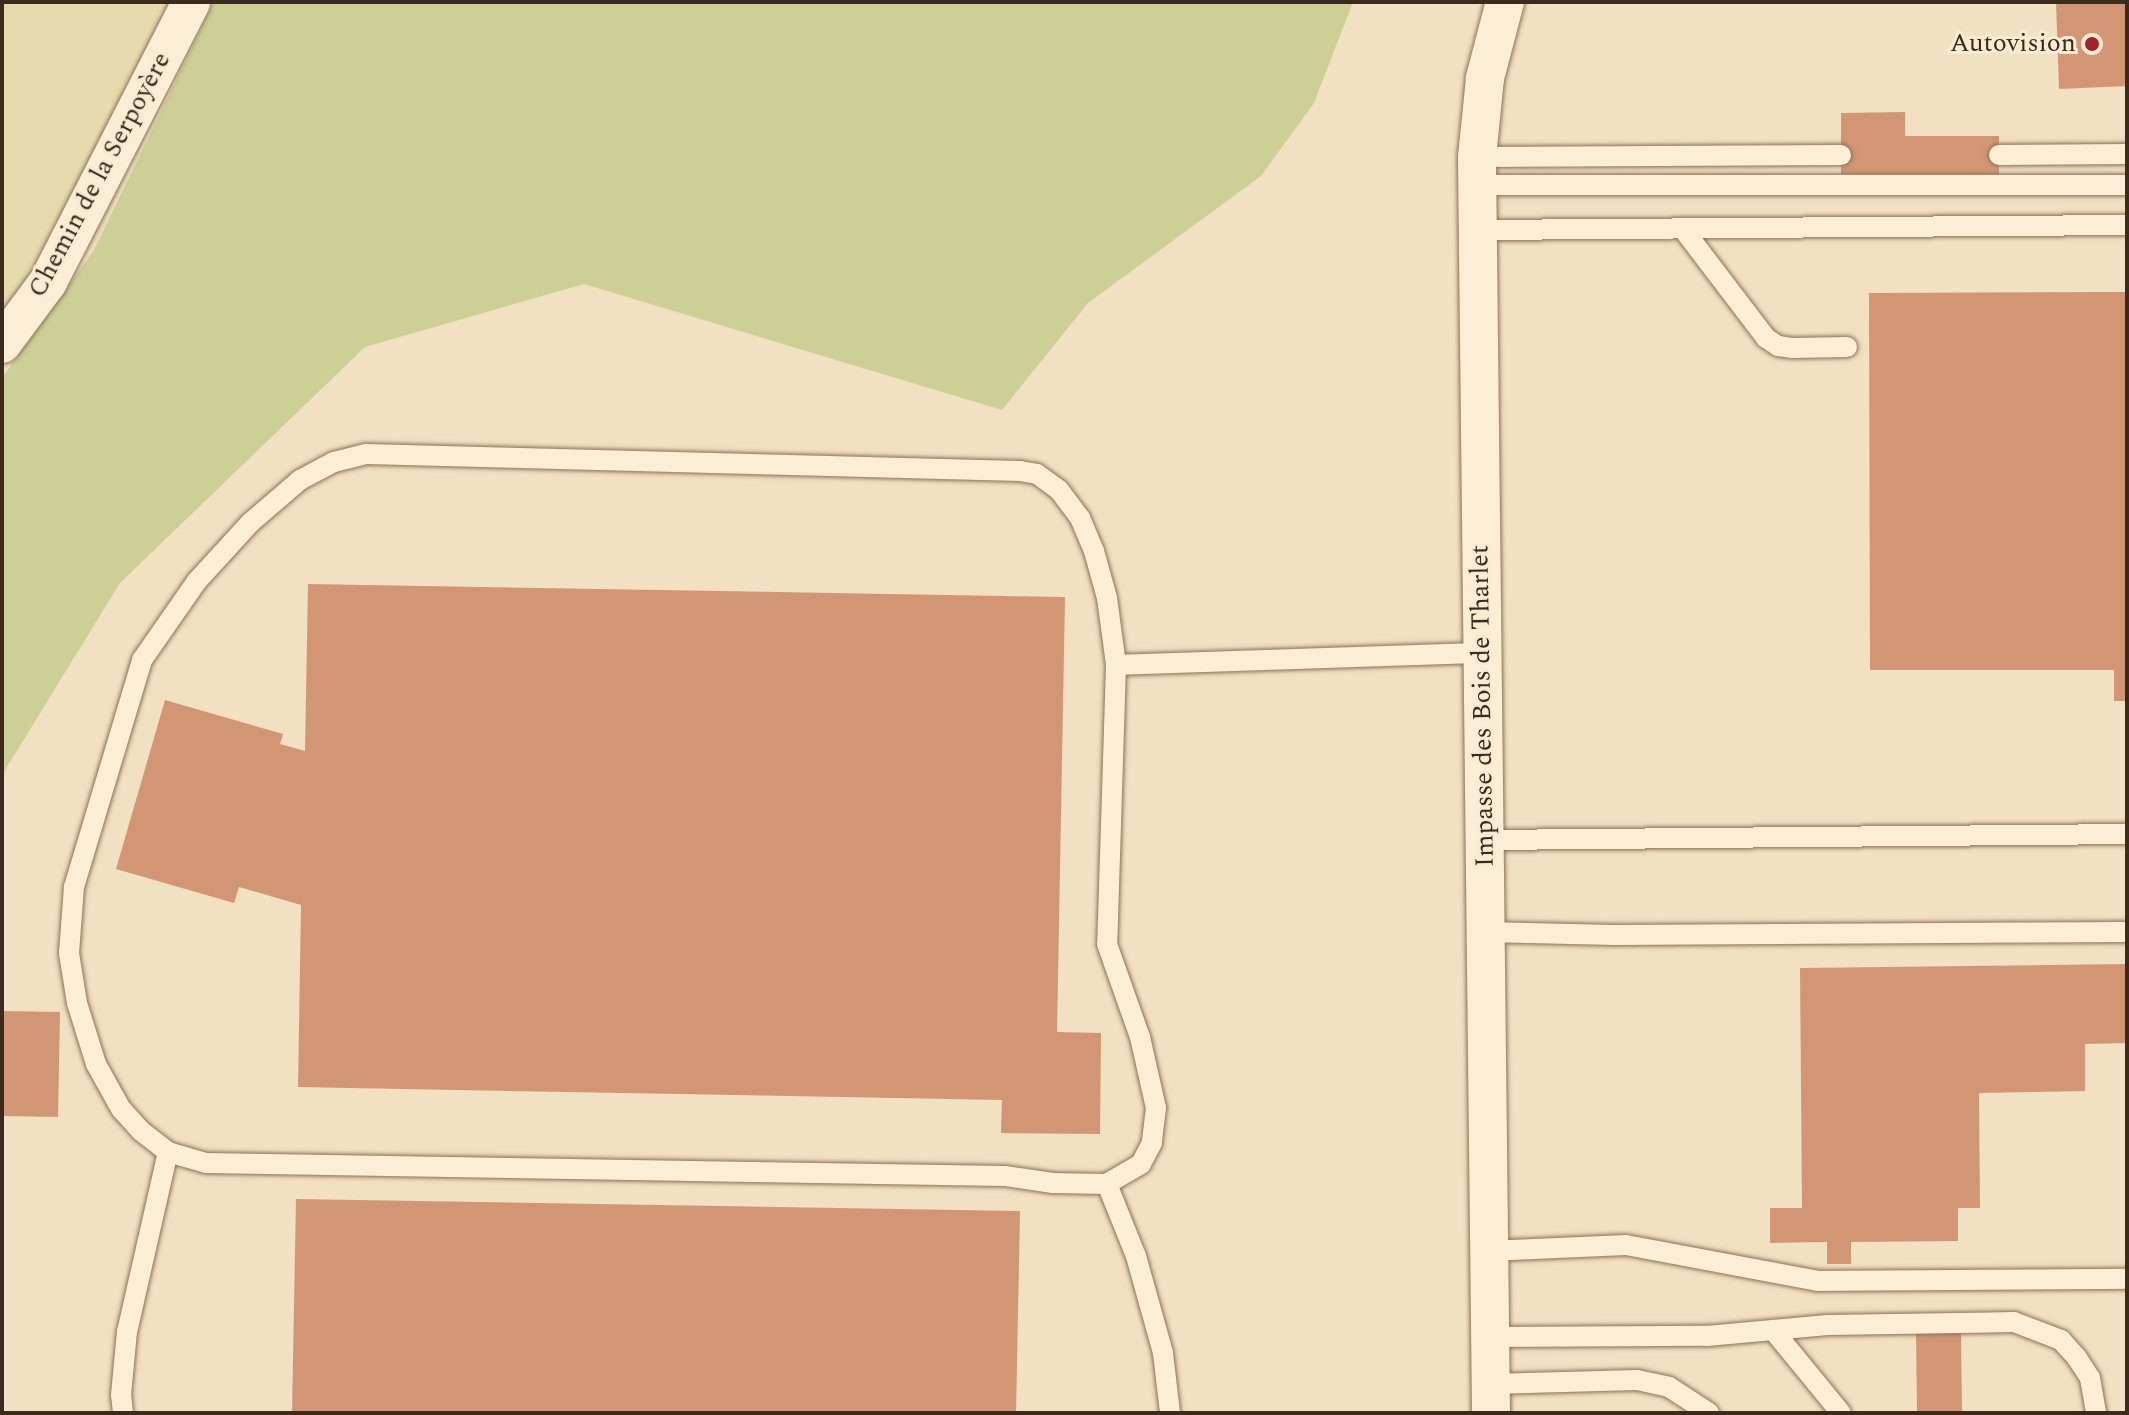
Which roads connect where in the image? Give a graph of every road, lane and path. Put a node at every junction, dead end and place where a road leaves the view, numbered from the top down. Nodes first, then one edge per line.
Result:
1 (191, 2) edge
2 (1505, 2) edge
3 (2127, 154) edge
4 (1841, 155) dead end
5 (1999, 155) dead end
6 (1477, 171) junction
7 (2127, 185) edge
8 (2127, 225) edge
9 (1683, 229) junction
10 (1479, 230) junction
11 (2, 344) edge
12 (1847, 347) dead end
13 (1482, 653) junction
14 (1116, 665) junction
15 (2127, 834) edge
16 (1484, 840) junction
17 (1485, 932) junction
18 (2127, 932) edge
19 (168, 1152) junction
20 (1107, 1184) junction
21 (1488, 1251) junction
22 (2127, 1279) edge
23 (1773, 1330) junction
24 (1490, 1337) junction
25 (1490, 1398) edge
26 (123, 1413) edge
27 (1170, 1413) edge
28 (1709, 1413) edge
29 (1841, 1413) edge
30 (2096, 1413) edge

1 - 11 street, Chemin de la Serpoyère
2 - 6 street, Impasse des Bois de Tharlet
3 - 5 lane
4 - 6 lane
6 - 7 lane
6 - 10 street, Impasse des Bois de Tharlet
8 - 9 lane
9 - 10 lane
9 - 12 lane
10 - 13 street, Impasse des Bois de Tharlet
13 - 14 lane
13 - 16 street, Impasse des Bois de Tharlet
14 - 19 lane
14 - 20 lane
15 - 16 lane
16 - 17 street, Impasse des Bois de Tharlet
17 - 18 lane
17 - 21 street, Impasse des Bois de Tharlet
19 - 20 lane
19 - 26 lane
20 - 27 lane
21 - 22 lane
21 - 24 street, Impasse des Bois de Tharlet
23 - 24 lane
23 - 29 lane
23 - 30 lane
24 - 25 street, Impasse des Bois de Tharlet
25 - 28 lane

